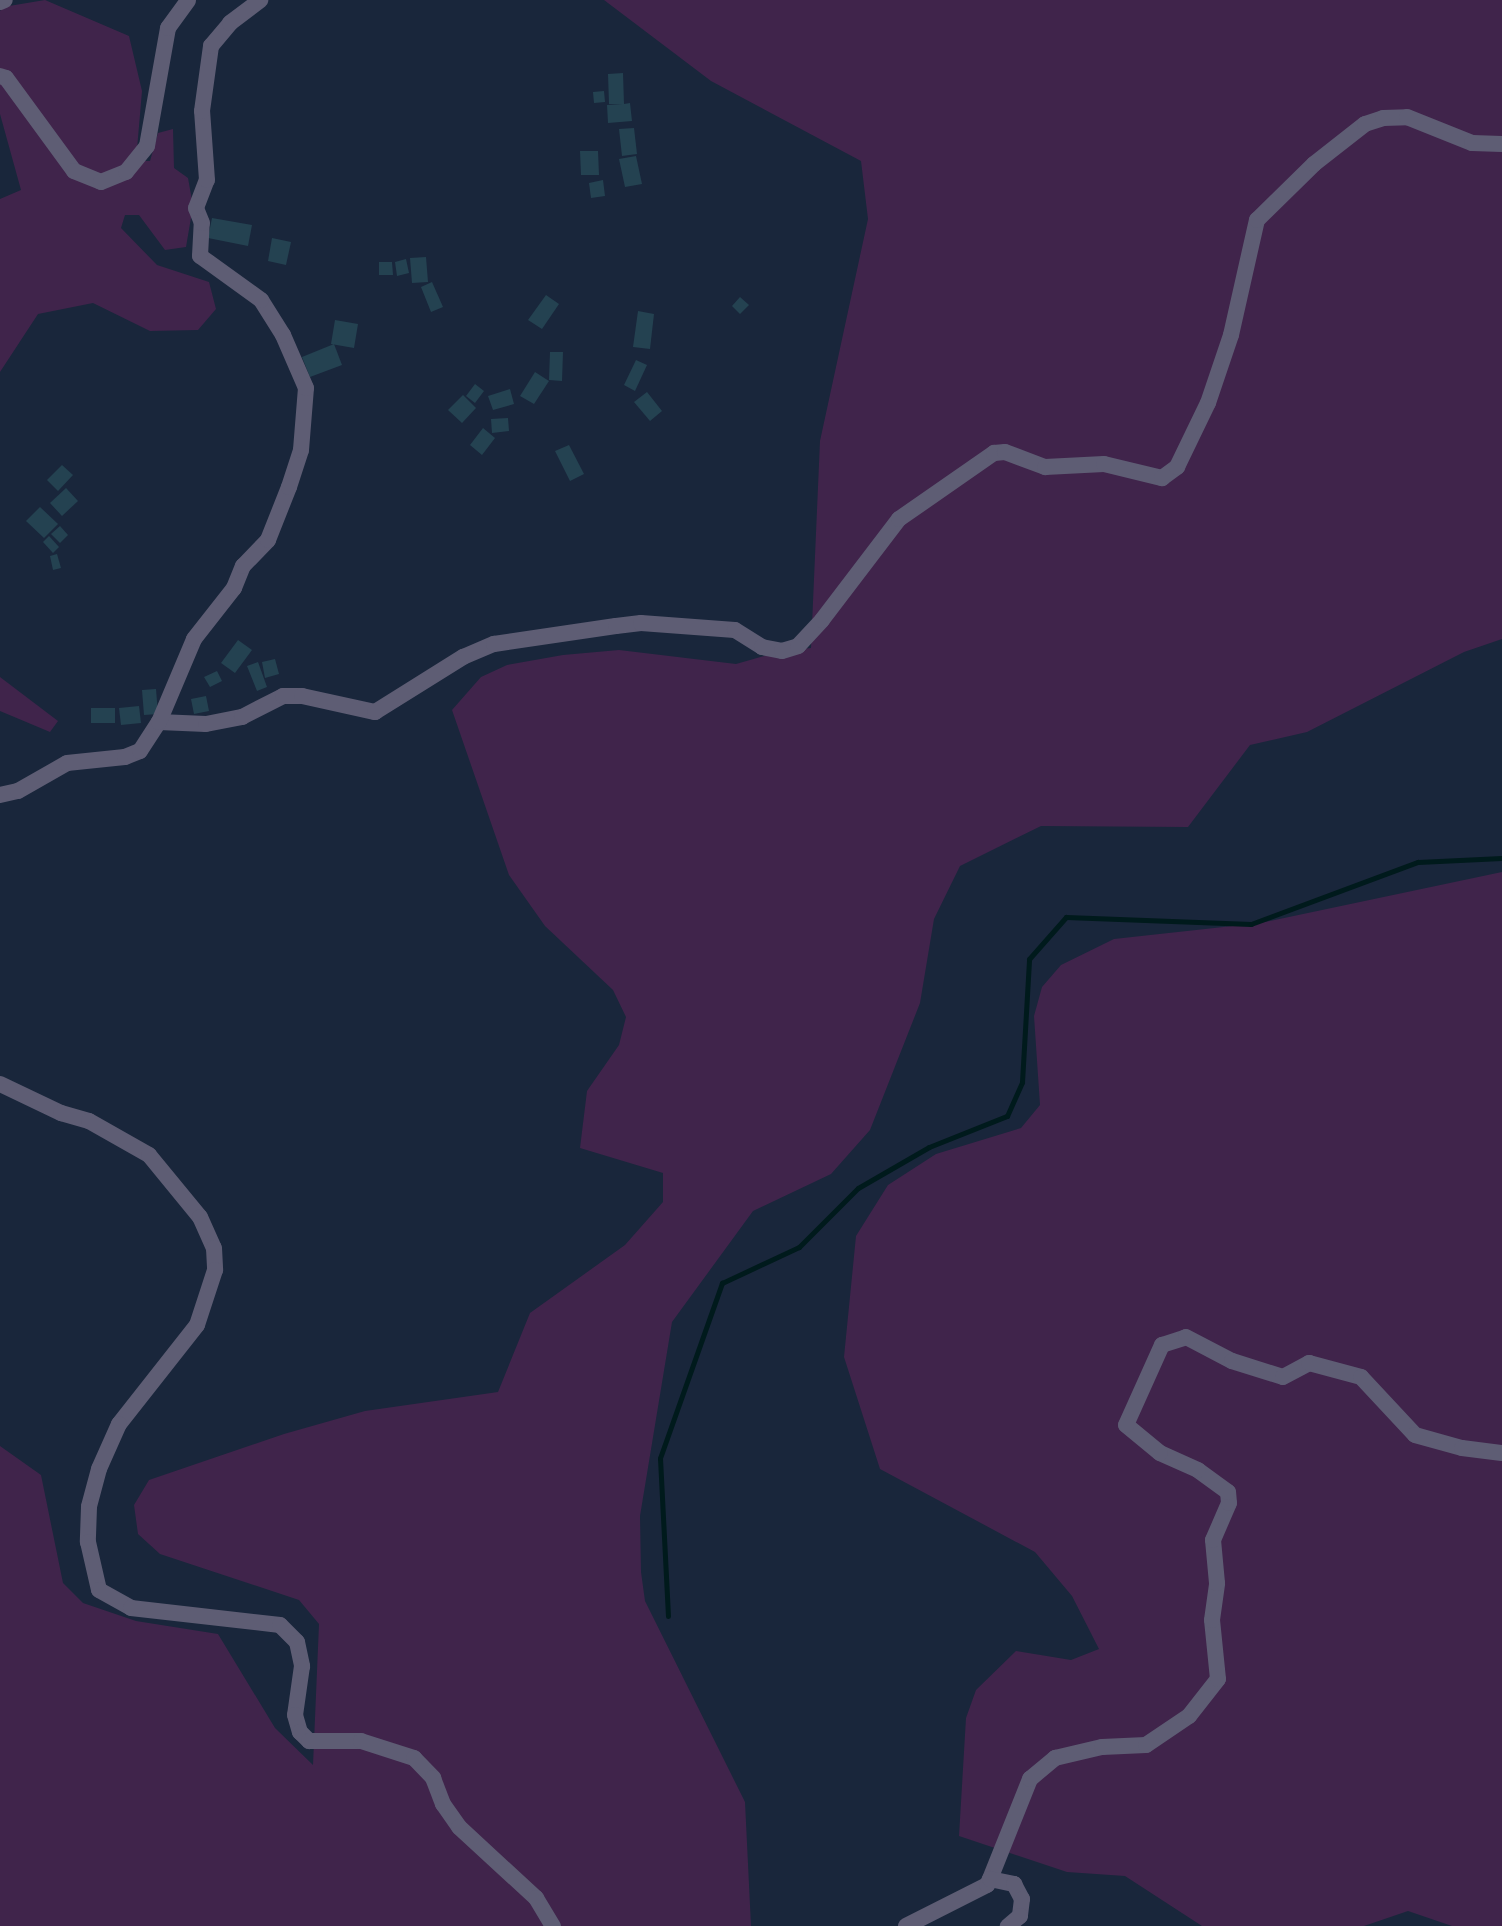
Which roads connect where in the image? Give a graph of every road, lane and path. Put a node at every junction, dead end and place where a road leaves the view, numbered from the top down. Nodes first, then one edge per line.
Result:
1 (5, 0) edge
2 (188, 0) edge
3 (260, 0) edge
4 (0, 2) edge
5 (0, 76) edge
6 (1502, 144) edge
7 (159, 722) junction
8 (0, 795) edge
9 (0, 1084) edge
10 (1502, 1453) edge
11 (990, 1879) junction
12 (553, 1926) edge
13 (906, 1926) edge
14 (1008, 1926) edge

1 - 4 street
2 - 5 street
3 - 7 street
6 - 7 street
7 - 8 street
9 - 12 street
10 - 11 street
11 - 13 street
11 - 14 street

